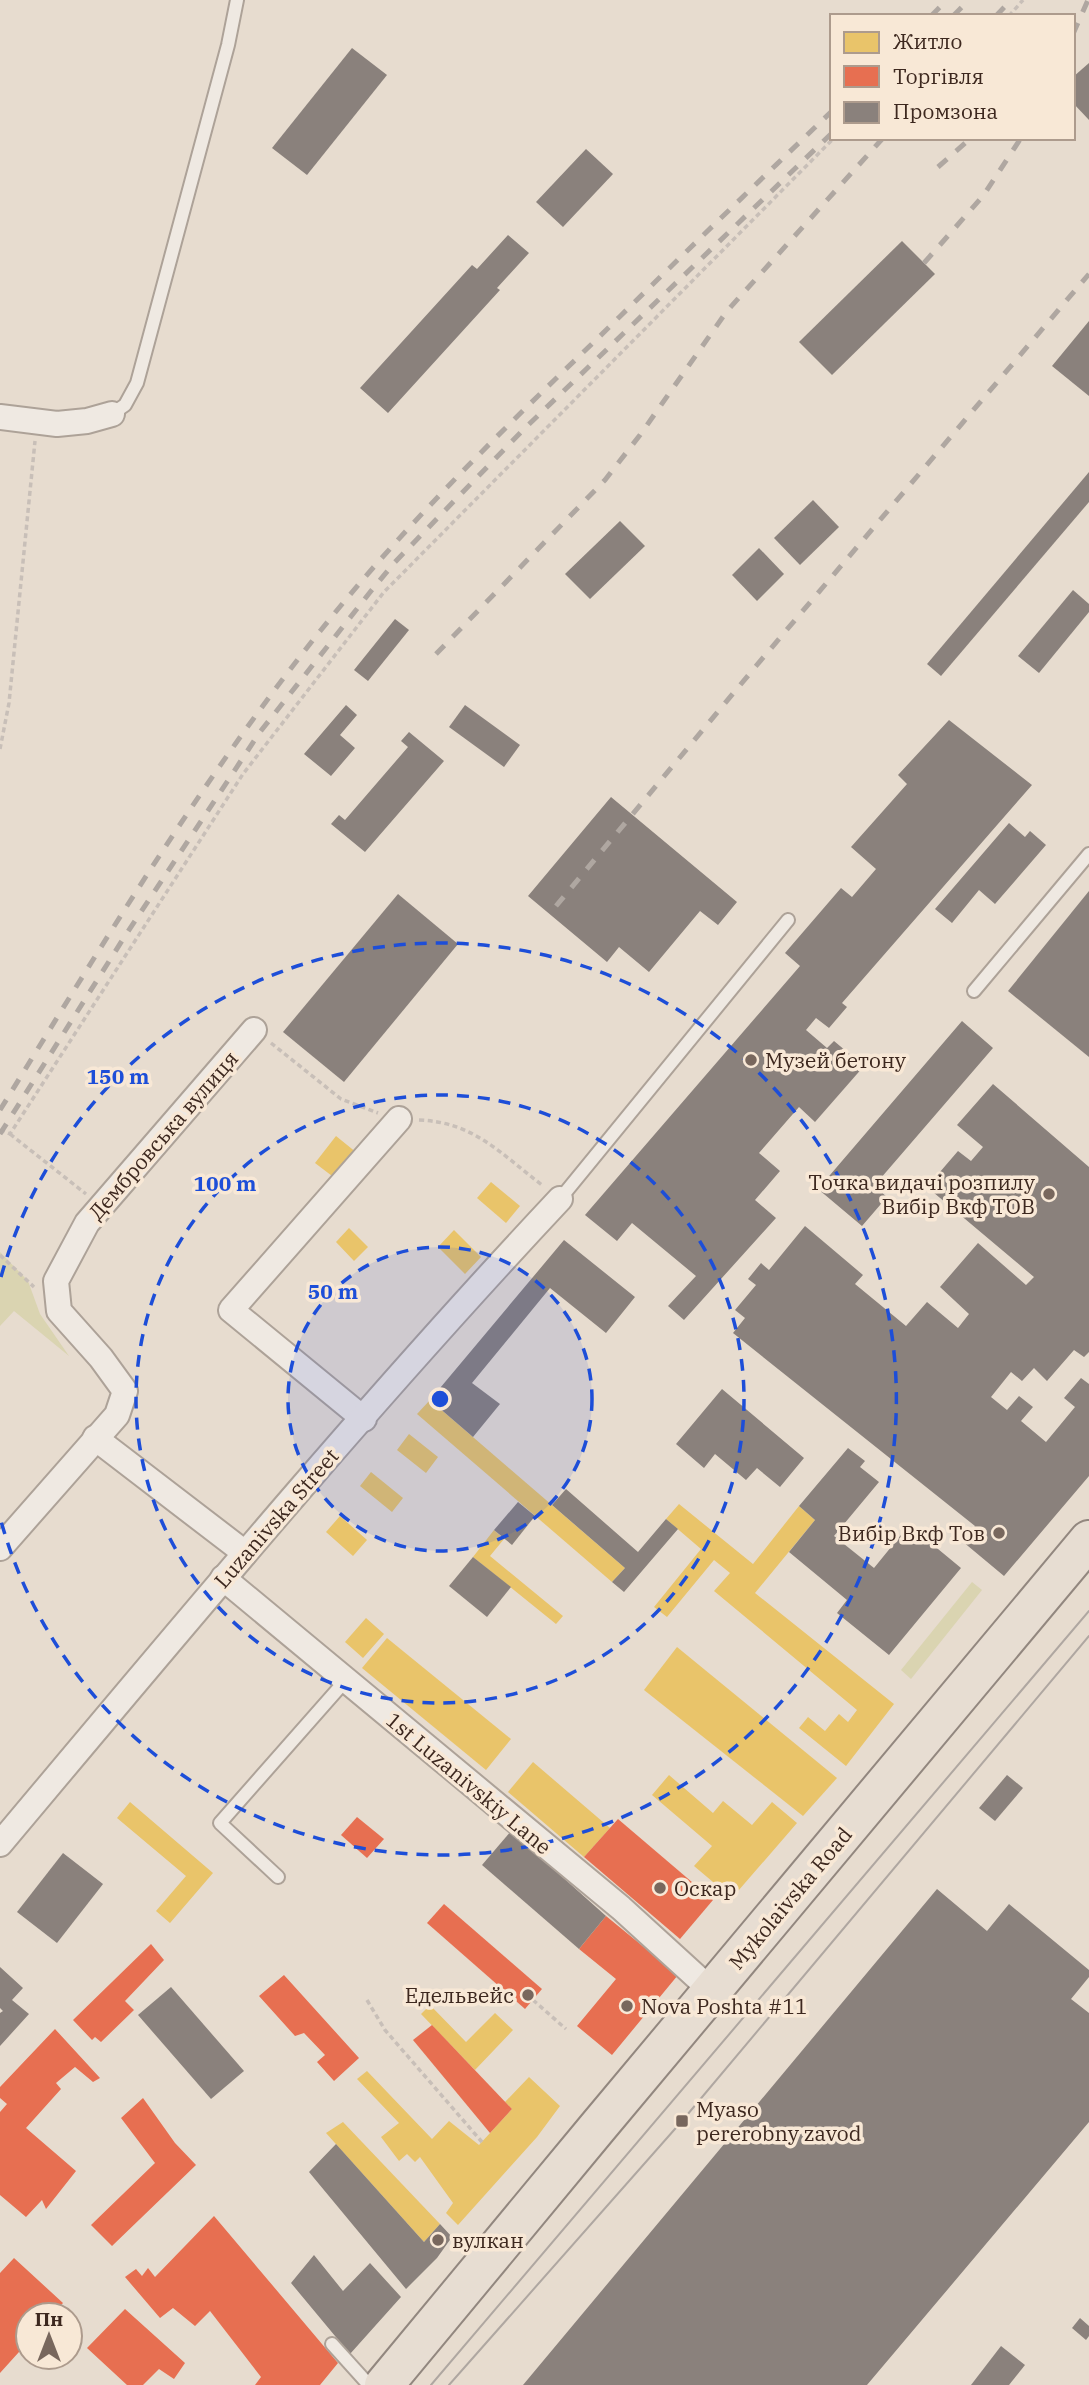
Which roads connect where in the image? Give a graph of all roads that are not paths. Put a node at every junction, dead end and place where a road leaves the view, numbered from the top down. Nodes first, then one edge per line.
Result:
1 (237, 0) edge
2 (111, 414) joint
3 (0, 417) edge
4 (1089, 854) edge
5 (788, 920) dead end
6 (974, 991) dead end
7 (254, 1030) dead end
8 (399, 1119) dead end
9 (561, 1199) joint
10 (364, 1419) junction
11 (95, 1438) junction
12 (1089, 1540) edge
13 (0, 1548) edge
14 (245, 1553) junction
15 (223, 1578) junction
16 (346, 1680) junction
17 (0, 1844) edge
18 (278, 1877) dead end
19 (712, 1991) junction
20 (332, 2344) dead end
21 (369, 2385) edge
22 (384, 2385) edge

1 - 2 lane
2 - 3 street
4 - 6 lane
5 - 9 lane
7 - 11 street, Дембровська вулиця
8 - 10 street
9 - 10 street, Luzanivska Street
10 - 14 street, Luzanivska Street
11 - 13 street
11 - 14 street
12 - 19 main road, Mykolaivska Road
14 - 15 street, Luzanivska Street
15 - 16 street, 1st Luzanivskiy Lane
15 - 17 street, Luzanivska Street
16 - 18 lane
16 - 19 street, 1st Luzanivskiy Lane
19 - 22 main road, Mykolaivska Road
20 - 21 lane

